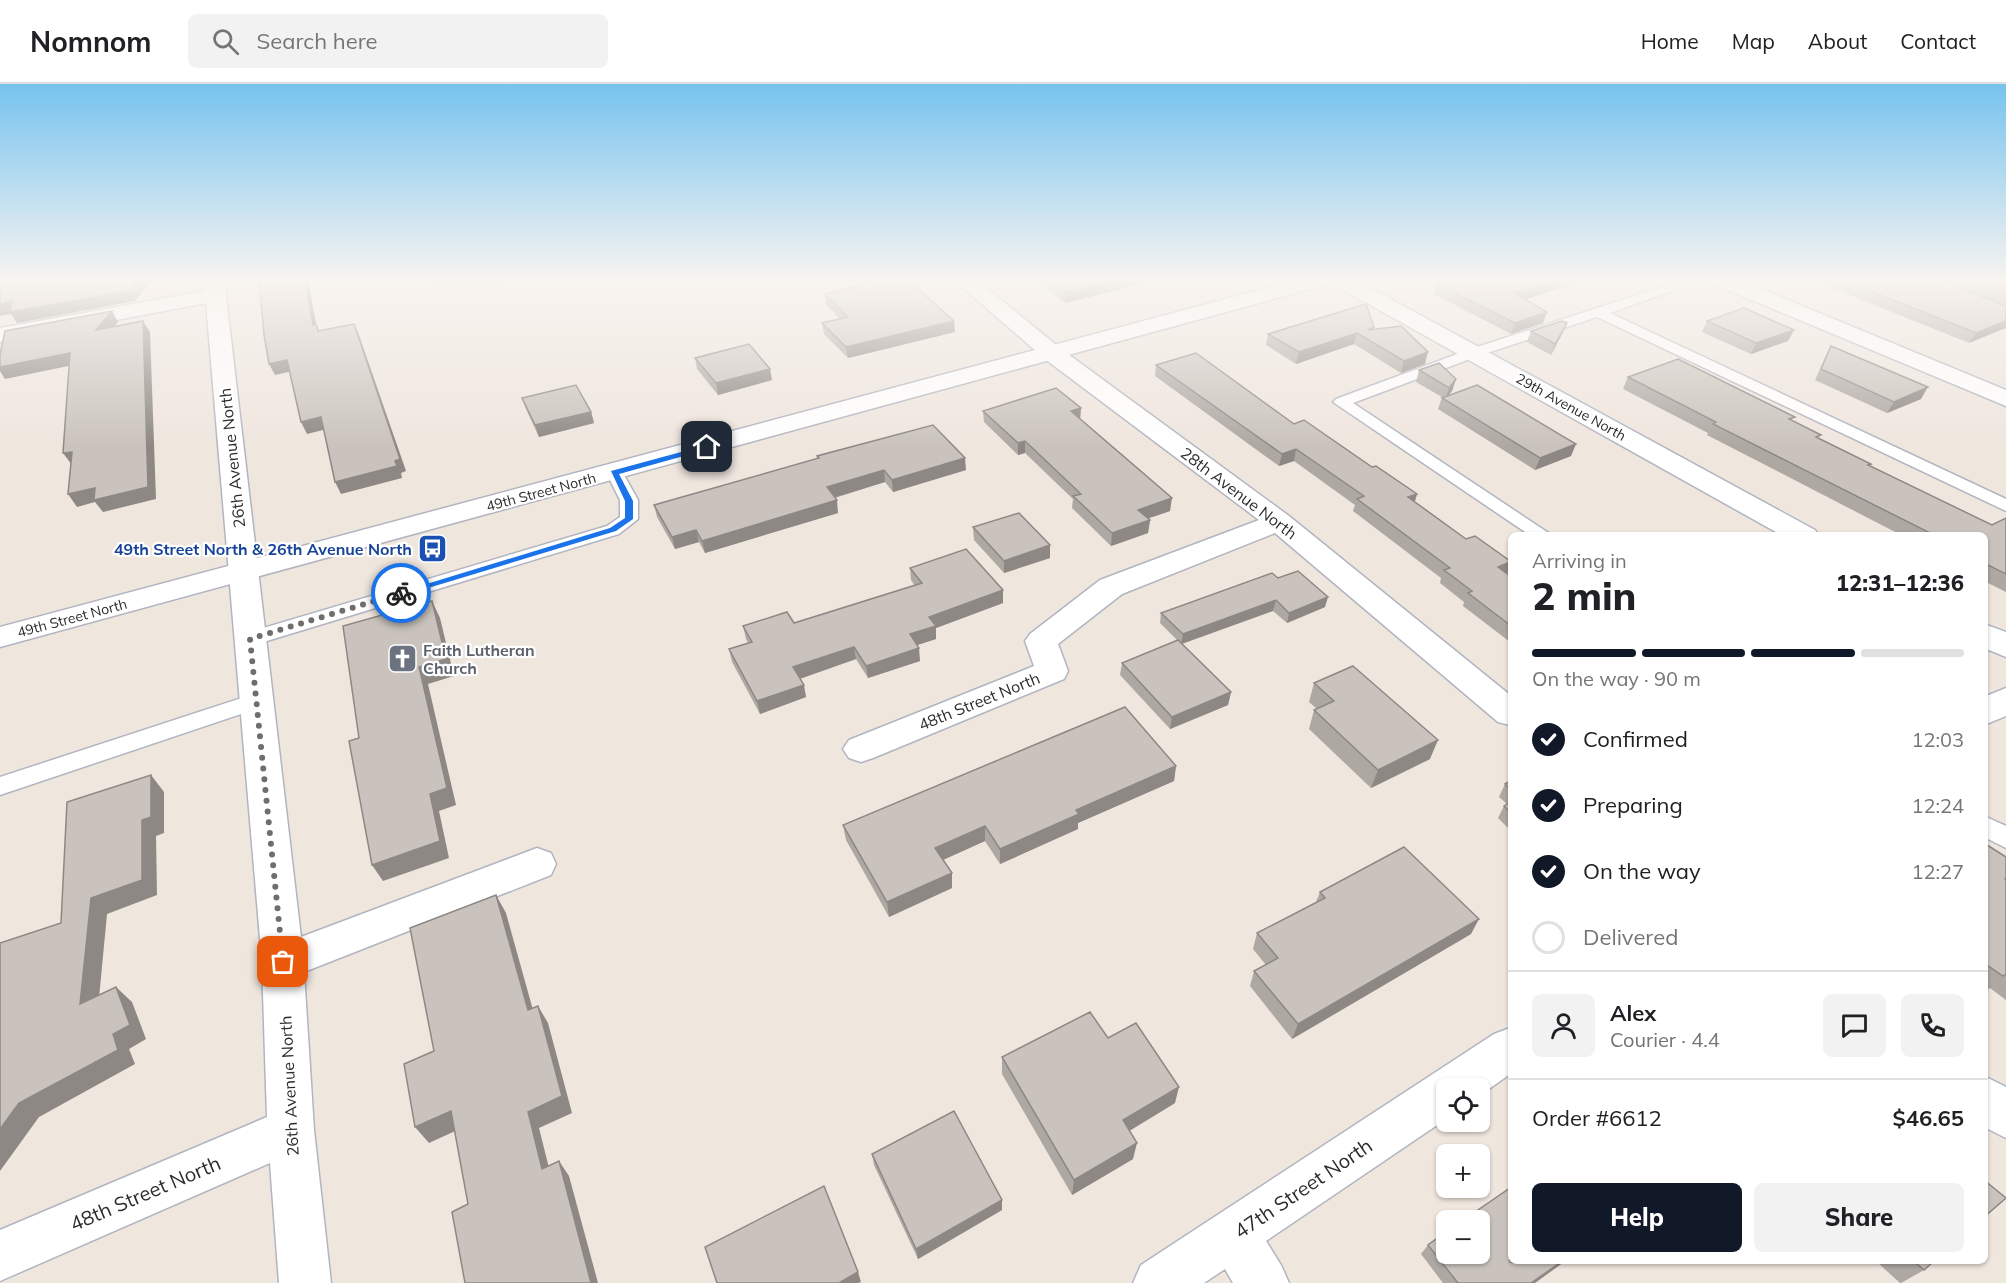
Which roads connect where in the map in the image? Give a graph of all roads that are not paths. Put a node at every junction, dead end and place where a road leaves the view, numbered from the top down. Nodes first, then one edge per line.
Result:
1 (220, 335) edge
2 (1031, 335) edge
3 (1122, 335) edge
4 (1440, 335) edge
5 (1530, 335) edge
6 (1645, 335) edge
7 (1852, 335) edge
8 (1473, 353) junction
9 (1053, 354) junction
10 (2006, 399) edge
11 (614, 472) junction
12 (2006, 506) edge
13 (1279, 522) junction
14 (1538, 532) edge
15 (1798, 532) edge
16 (244, 572) junction
17 (1988, 636) edge
18 (0, 637) edge
19 (250, 639) junction
20 (2006, 646) edge
21 (2006, 700) edge
22 (257, 701) junction
23 (1508, 711) edge
24 (1988, 711) edge
25 (861, 749) dead end
26 (0, 786) edge
27 (1988, 827) edge
28 (2006, 838) edge
29 (537, 864) dead end
30 (283, 962) junction
31 (1508, 1050) edge
32 (1466, 1078) edge
33 (1436, 1099) edge
34 (1988, 1101) edge
35 (2006, 1115) edge
36 (291, 1130) junction
37 (1232, 1235) junction
38 (0, 1256) edge
39 (305, 1283) edge
40 (1159, 1283) edge
41 (1263, 1283) edge

1 - 16 street, 26th Avenue North
2 - 9 street, 28th Avenue North
3 - 9 street, 49th Street North
4 - 8 street, 29th Avenue North
5 - 8 lane
6 - 12 lane
7 - 10 street
8 - 14 lane
8 - 15 street, 29th Avenue North
9 - 11 street, 49th Street North
9 - 13 street, 28th Avenue North
11 - 16 street, 49th Street North
11 - 19 lane
13 - 23 street, 28th Avenue North
13 - 25 street, 48th Street North
16 - 18 street, 49th Street North
16 - 19 street, 26th Avenue North
17 - 20 street
19 - 22 street, 26th Avenue North
21 - 24 street
22 - 26 lane
22 - 30 street, 26th Avenue North
27 - 28 lane
29 - 30 street
30 - 36 street, 26th Avenue North
31 - 32 street
33 - 37 street, 47th Street North
34 - 35 street
36 - 38 street, 48th Street North
36 - 39 street, 26th Avenue North
37 - 40 street, 47th Street North
37 - 41 street

